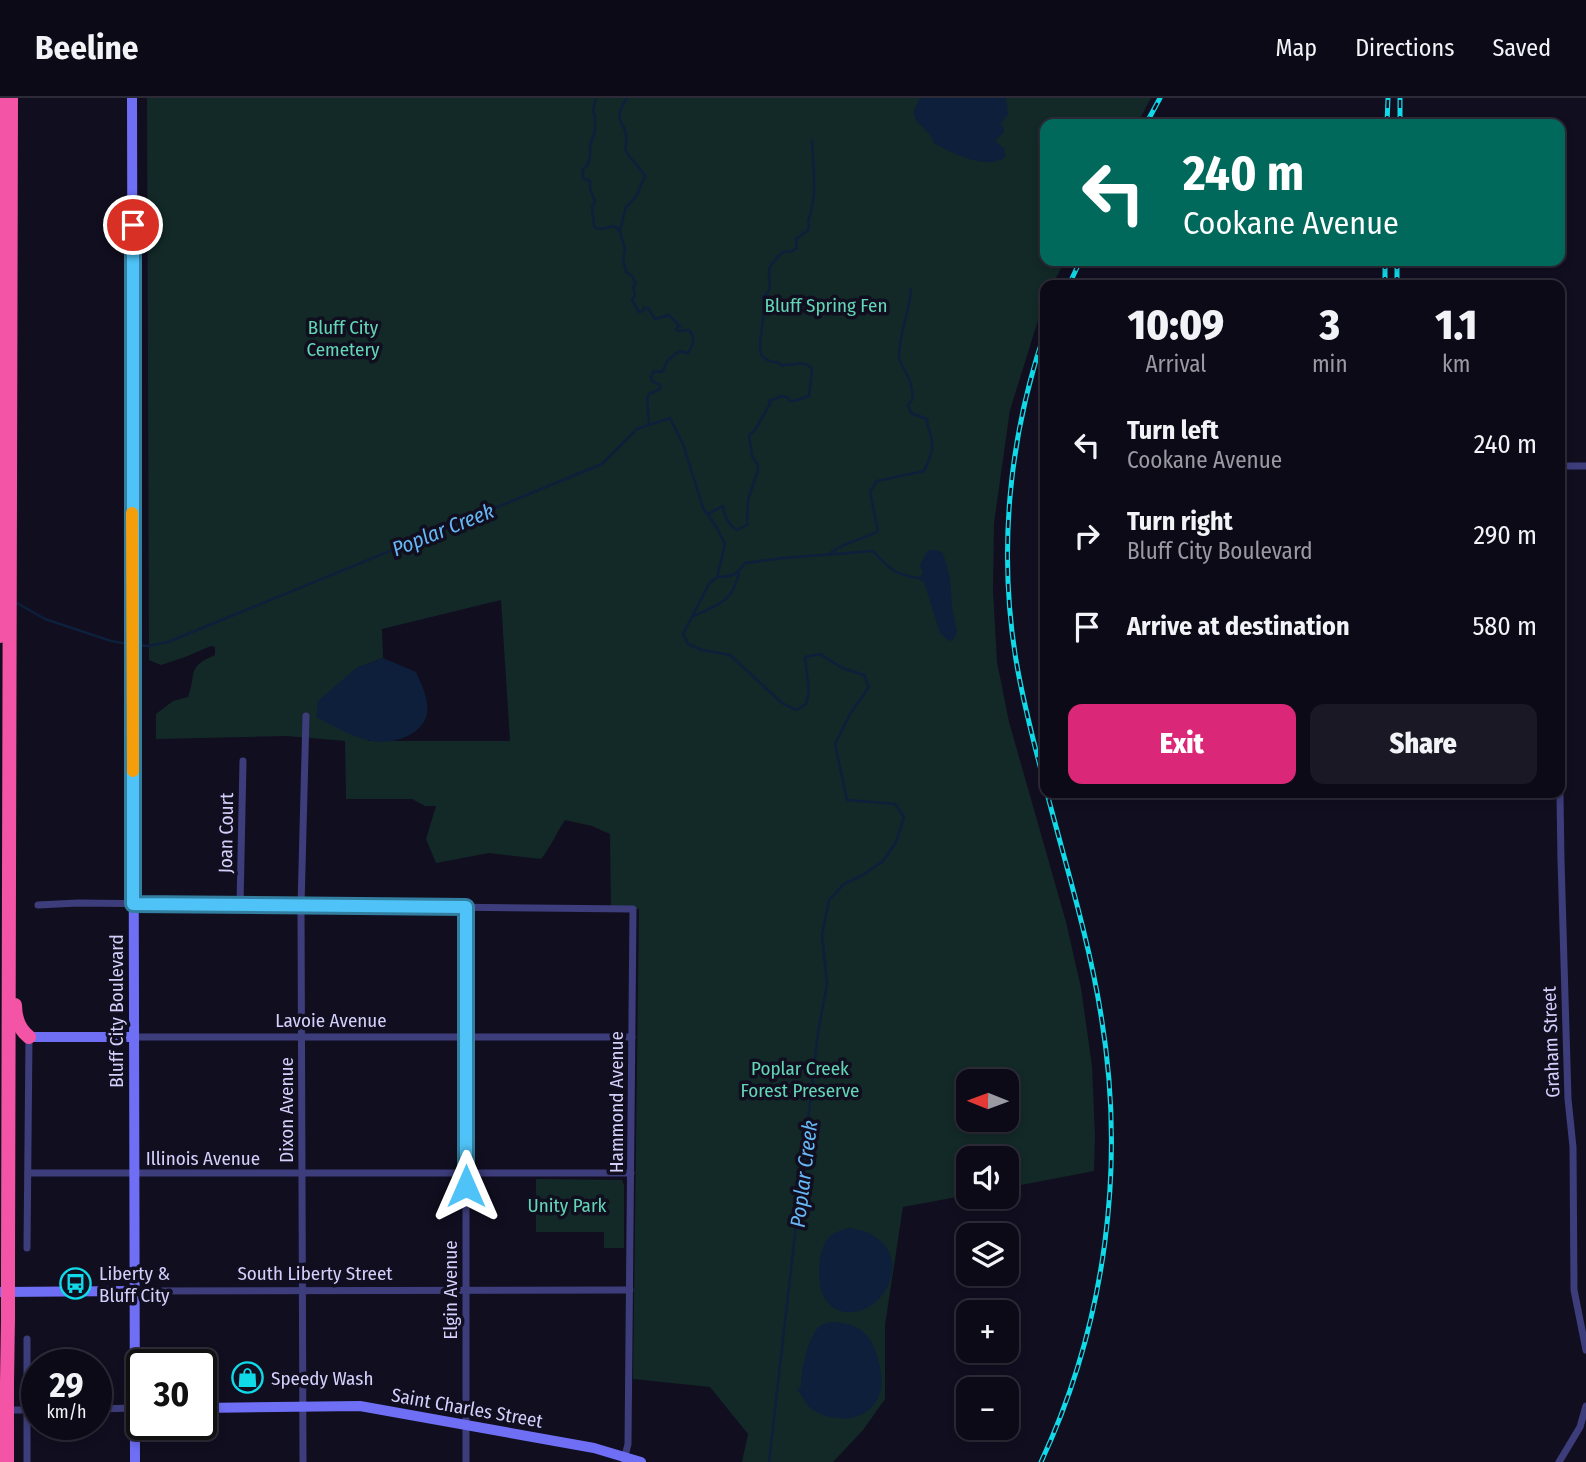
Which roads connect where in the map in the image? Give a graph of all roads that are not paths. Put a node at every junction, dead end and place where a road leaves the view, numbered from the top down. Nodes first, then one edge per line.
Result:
1 (1, 98) edge
2 (11, 98) edge
3 (132, 98) edge
4 (1565, 466) edge
5 (1586, 466) edge
6 (5, 581) edge
7 (5, 614) edge
8 (0, 636) edge
9 (306, 716) dead end
10 (243, 761) dead end
11 (1560, 798) edge
12 (133, 904) junction
13 (38, 905) dead end
14 (240, 905) junction
15 (301, 906) junction
16 (466, 907) junction
17 (8, 926) junction
18 (29, 1037) junction
19 (134, 1037) junction
20 (302, 1037) junction
21 (466, 1037) junction
22 (632, 1037) junction
23 (631, 1172) junction
24 (28, 1173) junction
25 (301, 1173) junction
26 (466, 1173) junction
27 (134, 1174) junction
28 (27, 1248) dead end
29 (302, 1290) junction
30 (466, 1290) junction
31 (630, 1290) junction
32 (135, 1291) junction
33 (0, 1292) edge
34 (27, 1339) dead end
35 (27, 1349) edge
36 (137, 1349) edge
37 (1586, 1350) edge
38 (1586, 1406) edge
39 (303, 1407) junction
40 (217, 1408) edge
41 (0, 1410) edge
42 (21, 1410) edge
43 (466, 1426) junction
44 (27, 1440) edge
45 (137, 1440) edge
46 (624, 1460) edge
47 (7, 1462) edge
48 (27, 1462) edge
49 (135, 1462) edge
50 (303, 1462) edge
51 (466, 1462) edge
52 (641, 1462) edge
53 (1559, 1462) edge

1 - 6 highway
2 - 6 highway
3 - 12 main road, Bluff City Boulevard
4 - 5 street
6 - 7 highway
7 - 8 highway
7 - 17 highway
9 - 15 street, Dixon Avenue
10 - 14 street, Joan Court
11 - 37 street, Graham Street
12 - 13 street
12 - 14 street
12 - 19 main road, Bluff City Boulevard
14 - 15 street
15 - 16 street
15 - 20 street, Dixon Avenue
16 - 21 street, Elgin Avenue
16 - 22 street, Hammond Avenue
17 - 18 highway
17 - 47 highway, bridge
18 - 19 main road, Lavoie Avenue
18 - 24 street
19 - 20 street, Lavoie Avenue
19 - 27 main road, Bluff City Boulevard
20 - 21 street, Lavoie Avenue
20 - 25 street, Dixon Avenue
21 - 22 street, Lavoie Avenue
21 - 26 street, Elgin Avenue
22 - 23 street, Hammond Avenue
23 - 26 street, Illinois Avenue
23 - 31 street, Hammond Avenue
24 - 27 street, Illinois Avenue
24 - 28 street
25 - 26 street, Illinois Avenue
25 - 27 street, Illinois Avenue
25 - 29 street, Dixon Avenue
26 - 30 street, Elgin Avenue
27 - 32 main road, Bluff City Boulevard
29 - 30 street, South Liberty Street
29 - 32 street, South Liberty Street
29 - 39 street, Dixon Avenue
30 - 31 street, South Liberty Street
30 - 43 street, Elgin Avenue
31 - 46 street, Hammond Avenue
32 - 33 main road, South Liberty Street
32 - 36 main road, Bluff City Boulevard
34 - 35 street
38 - 53 street
39 - 40 main road, Saint Charles Street
39 - 43 main road, Saint Charles Street
39 - 50 street, Dixon Avenue
41 - 42 street
43 - 46 main road, Saint Charles Street
43 - 51 street, Elgin Avenue
44 - 48 street
45 - 49 main road, Bluff City Boulevard
46 - 52 main road, Saint Charles Street

